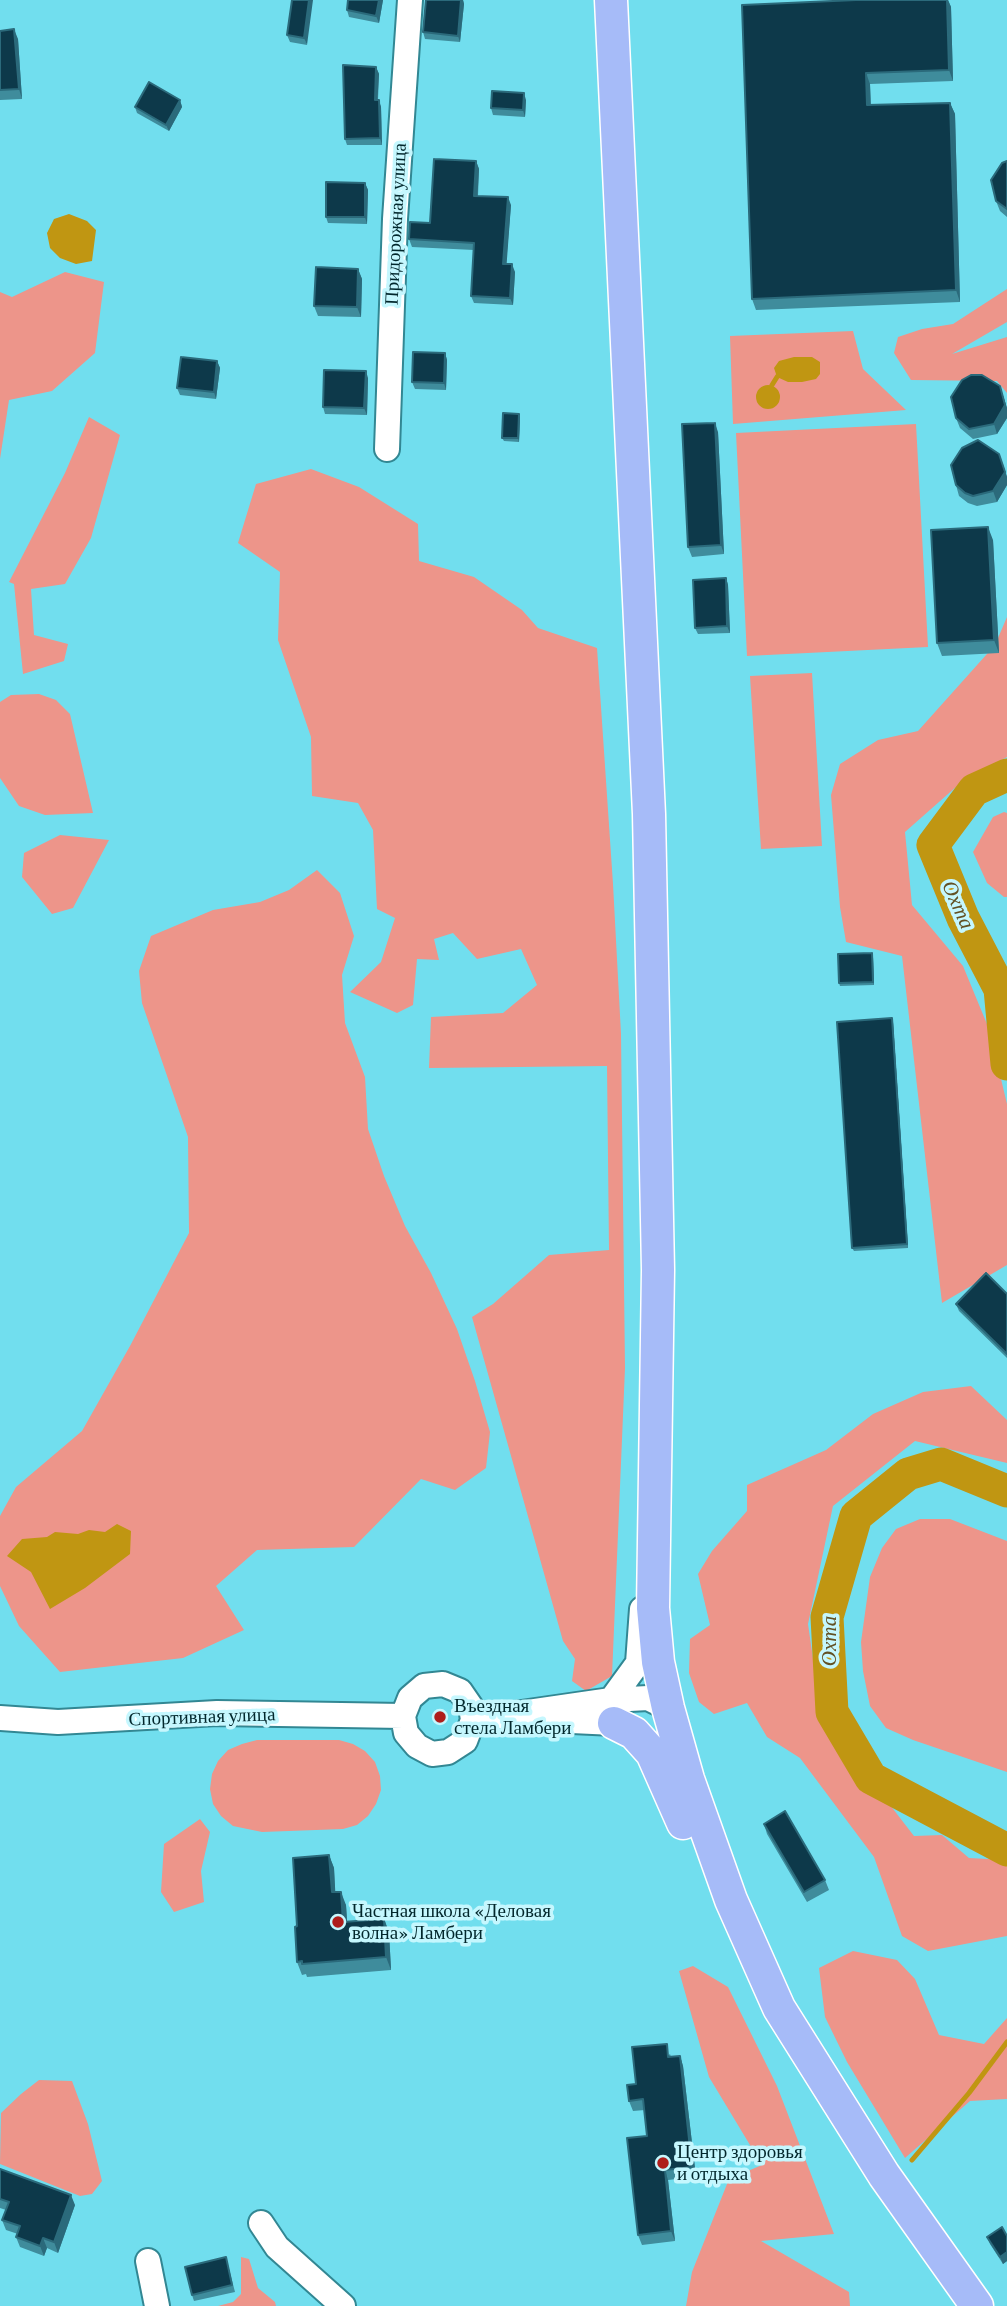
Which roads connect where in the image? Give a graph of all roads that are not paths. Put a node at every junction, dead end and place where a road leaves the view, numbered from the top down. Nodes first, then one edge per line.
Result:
1 (410, 0) edge
2 (611, 0) edge
3 (387, 449) dead end
4 (653, 1575) junction
5 (668, 1708) junction
6 (612, 1712) junction
7 (403, 1716) junction
8 (0, 1718) edge
9 (484, 1719) junction
10 (731, 1900) junction
11 (261, 2223) dead end
12 (148, 2261) dead end
13 (157, 2306) edge
14 (343, 2306) edge
15 (977, 2306) edge

1 - 3 street, Придорожная улица
2 - 4 main road
4 - 5 main road
4 - 6 street
5 - 6 main road
5 - 10 main road
6 - 9 street
6 - 10 main road
7 - 8 street, Спортивная улица
7 - 9 street
7 - 9 street
10 - 15 main road
11 - 14 street
12 - 13 street

